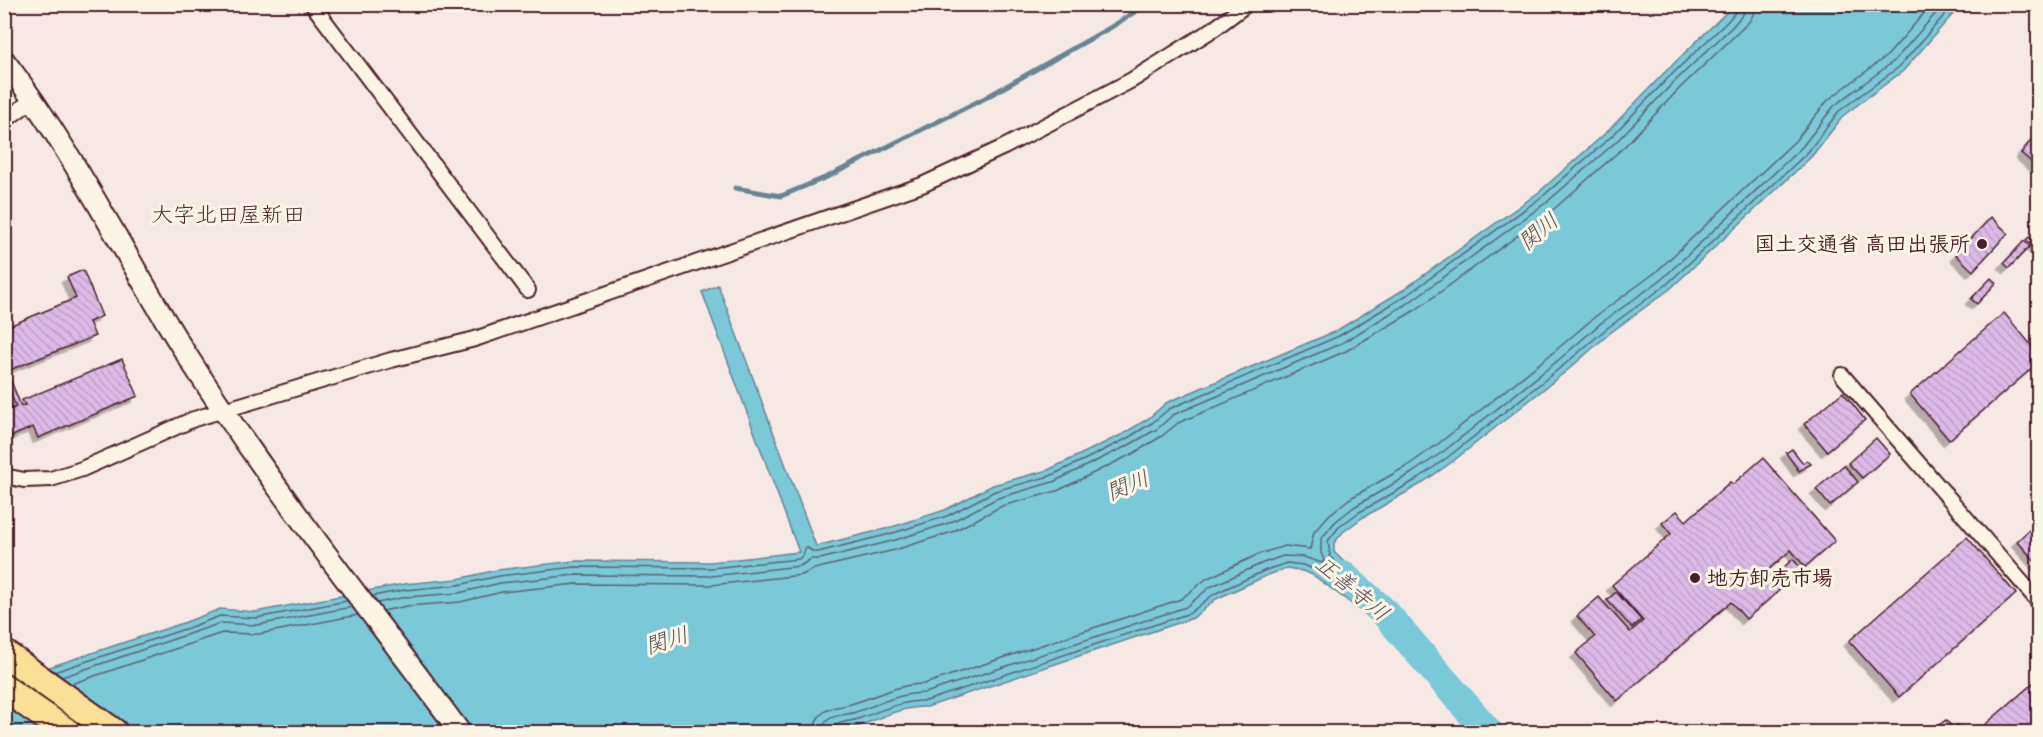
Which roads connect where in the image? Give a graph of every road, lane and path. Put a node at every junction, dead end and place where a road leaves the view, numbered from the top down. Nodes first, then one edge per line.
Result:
1 (312, 4) edge
2 (1247, 4) edge
3 (4, 60) edge
4 (34, 99) junction
5 (4, 121) edge
6 (528, 290) dead end
7 (1842, 375) dead end
8 (224, 410) junction
9 (4, 476) edge
10 (2038, 601) edge
11 (4, 653) edge
12 (4, 688) edge
13 (67, 732) edge
14 (114, 732) edge
15 (460, 732) edge

1 - 6 street
2 - 8 street
3 - 4 street
4 - 5 street
4 - 8 street
7 - 10 street
8 - 9 street
8 - 15 street
11 - 14 highway
12 - 13 highway

